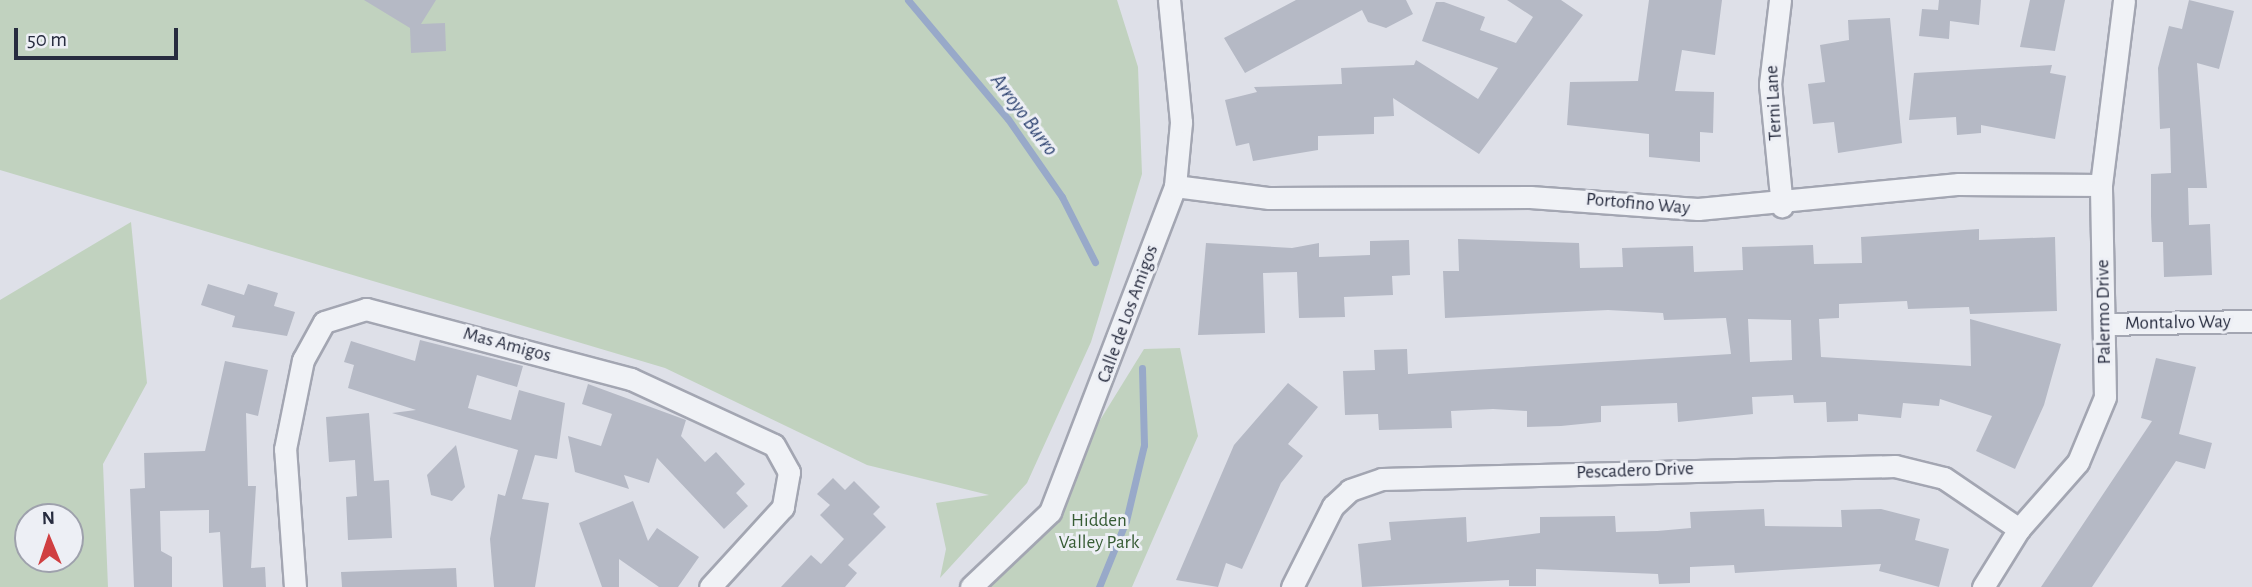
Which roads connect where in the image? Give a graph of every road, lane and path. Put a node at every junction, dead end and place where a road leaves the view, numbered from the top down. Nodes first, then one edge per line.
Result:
1 (1169, 0) edge
2 (1780, 0) edge
3 (2124, 0) edge
4 (2101, 185) junction
5 (1175, 186) junction
6 (1782, 206) junction
7 (2252, 321) edge
8 (2105, 324) junction
9 (2019, 529) junction
10 (295, 587) edge
11 (710, 587) edge
12 (971, 587) edge
13 (1292, 587) edge
14 (1983, 587) edge

1 - 5 street, Calle de Los Amigos
2 - 6 street, Terni Lane
3 - 4 street, Palermo Drive
4 - 6 street, Portofino Way
4 - 8 street, Palermo Drive
5 - 6 street, Portofino Way
5 - 12 street, Calle de Los Amigos
7 - 8 street, Montalvo Way
8 - 9 street, Palermo Drive
9 - 13 street, Pescadero Drive
9 - 14 street, Palermo Drive
10 - 11 street, Mas Amigos

